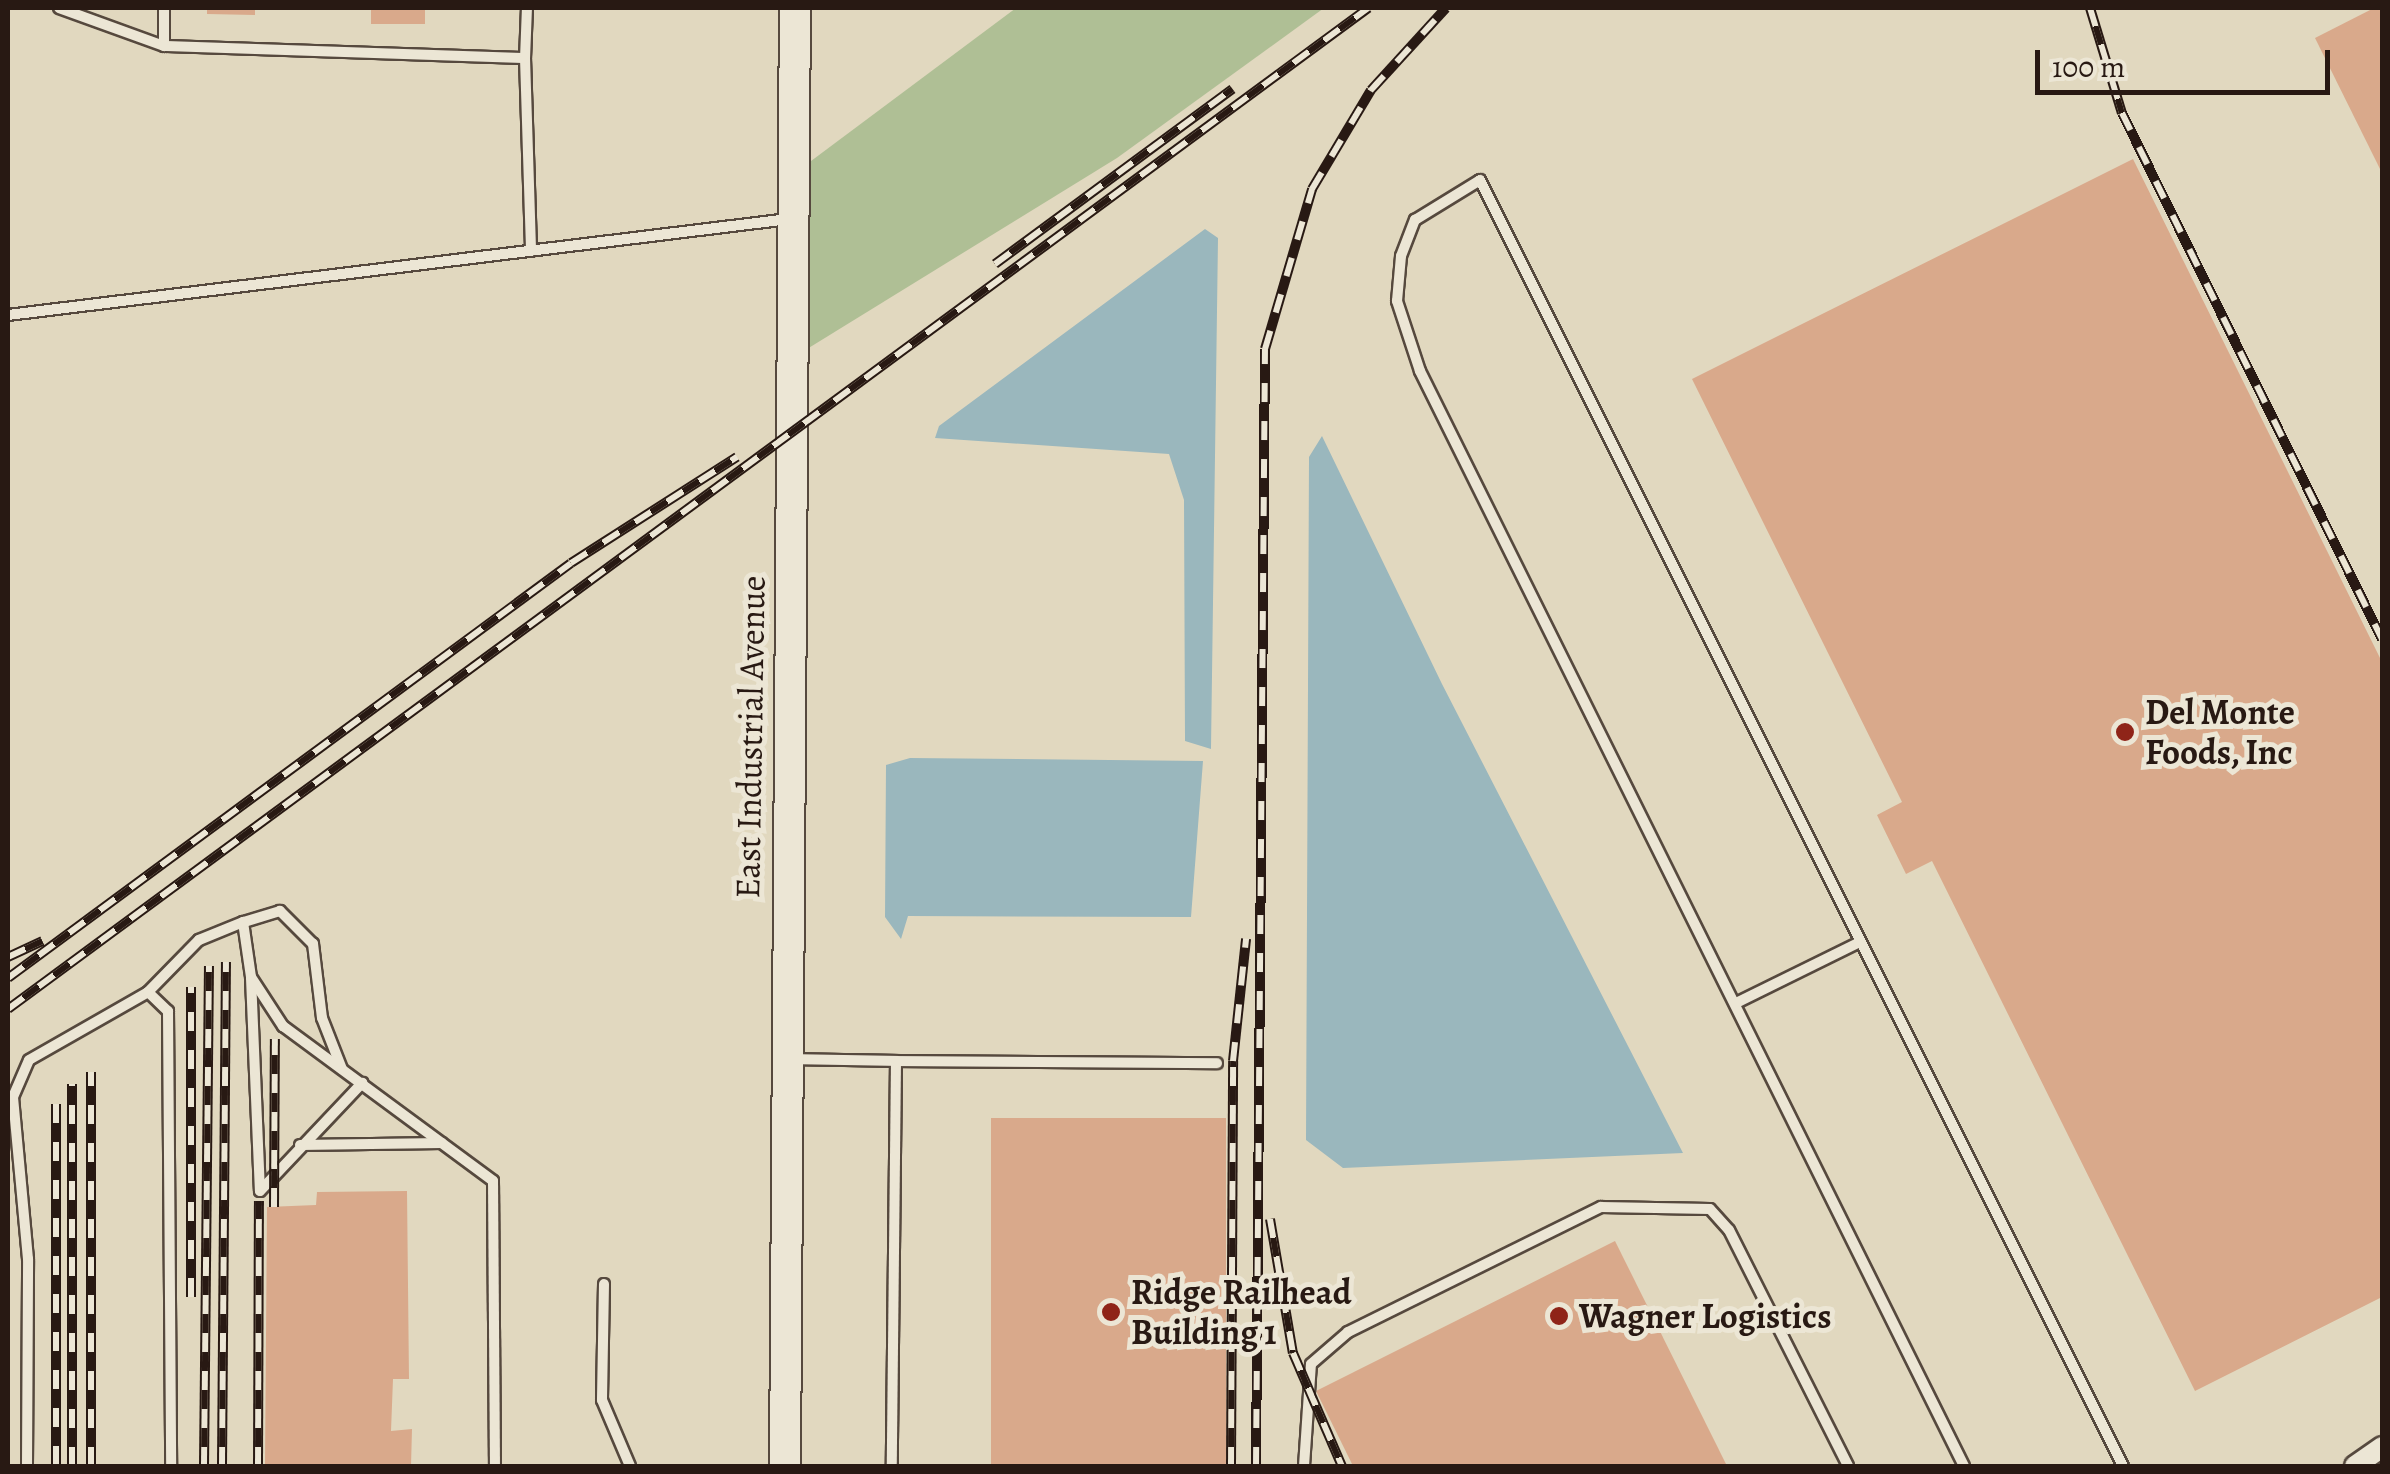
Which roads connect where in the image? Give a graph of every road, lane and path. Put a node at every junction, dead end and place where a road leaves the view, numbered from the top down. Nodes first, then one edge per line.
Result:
1 (59, 8) edge
2 (164, 8) edge
3 (526, 8) edge
4 (795, 8) edge
5 (164, 46) junction
6 (526, 59) junction
7 (795, 218) junction
8 (531, 251) junction
9 (8, 316) edge
10 (243, 922) junction
11 (1858, 943) junction
12 (251, 977) junction
13 (148, 992) junction
14 (1738, 1002) junction
15 (785, 1059) junction
16 (896, 1061) junction
17 (1217, 1063) dead end
18 (342, 1069) junction
19 (362, 1083) junction
20 (443, 1143) junction
21 (300, 1144) junction
22 (604, 1284) dead end
23 (2382, 1447) edge
24 (27, 1466) edge
25 (171, 1466) edge
26 (495, 1466) edge
27 (630, 1466) edge
28 (784, 1466) edge
29 (892, 1466) edge
30 (1304, 1466) edge
31 (1848, 1466) edge
32 (1964, 1466) edge
33 (2122, 1466) edge
34 (2355, 1466) edge

1 - 5 lane
2 - 5 lane
3 - 6 lane
4 - 7 street, East Industrial Avenue
5 - 6 lane
6 - 8 lane
7 - 8 lane
7 - 15 street, East Industrial Avenue
8 - 9 lane
10 - 12 lane
10 - 13 lane
10 - 18 lane
11 - 14 lane
11 - 14 lane
11 - 33 lane
12 - 18 lane
12 - 21 lane
13 - 24 lane
13 - 25 lane
14 - 32 lane
15 - 16 lane
15 - 28 street, East Industrial Avenue
16 - 17 lane
16 - 29 lane
18 - 19 lane
19 - 20 lane
19 - 21 lane
20 - 21 lane
20 - 26 lane
22 - 27 lane
23 - 34 street
30 - 31 lane

